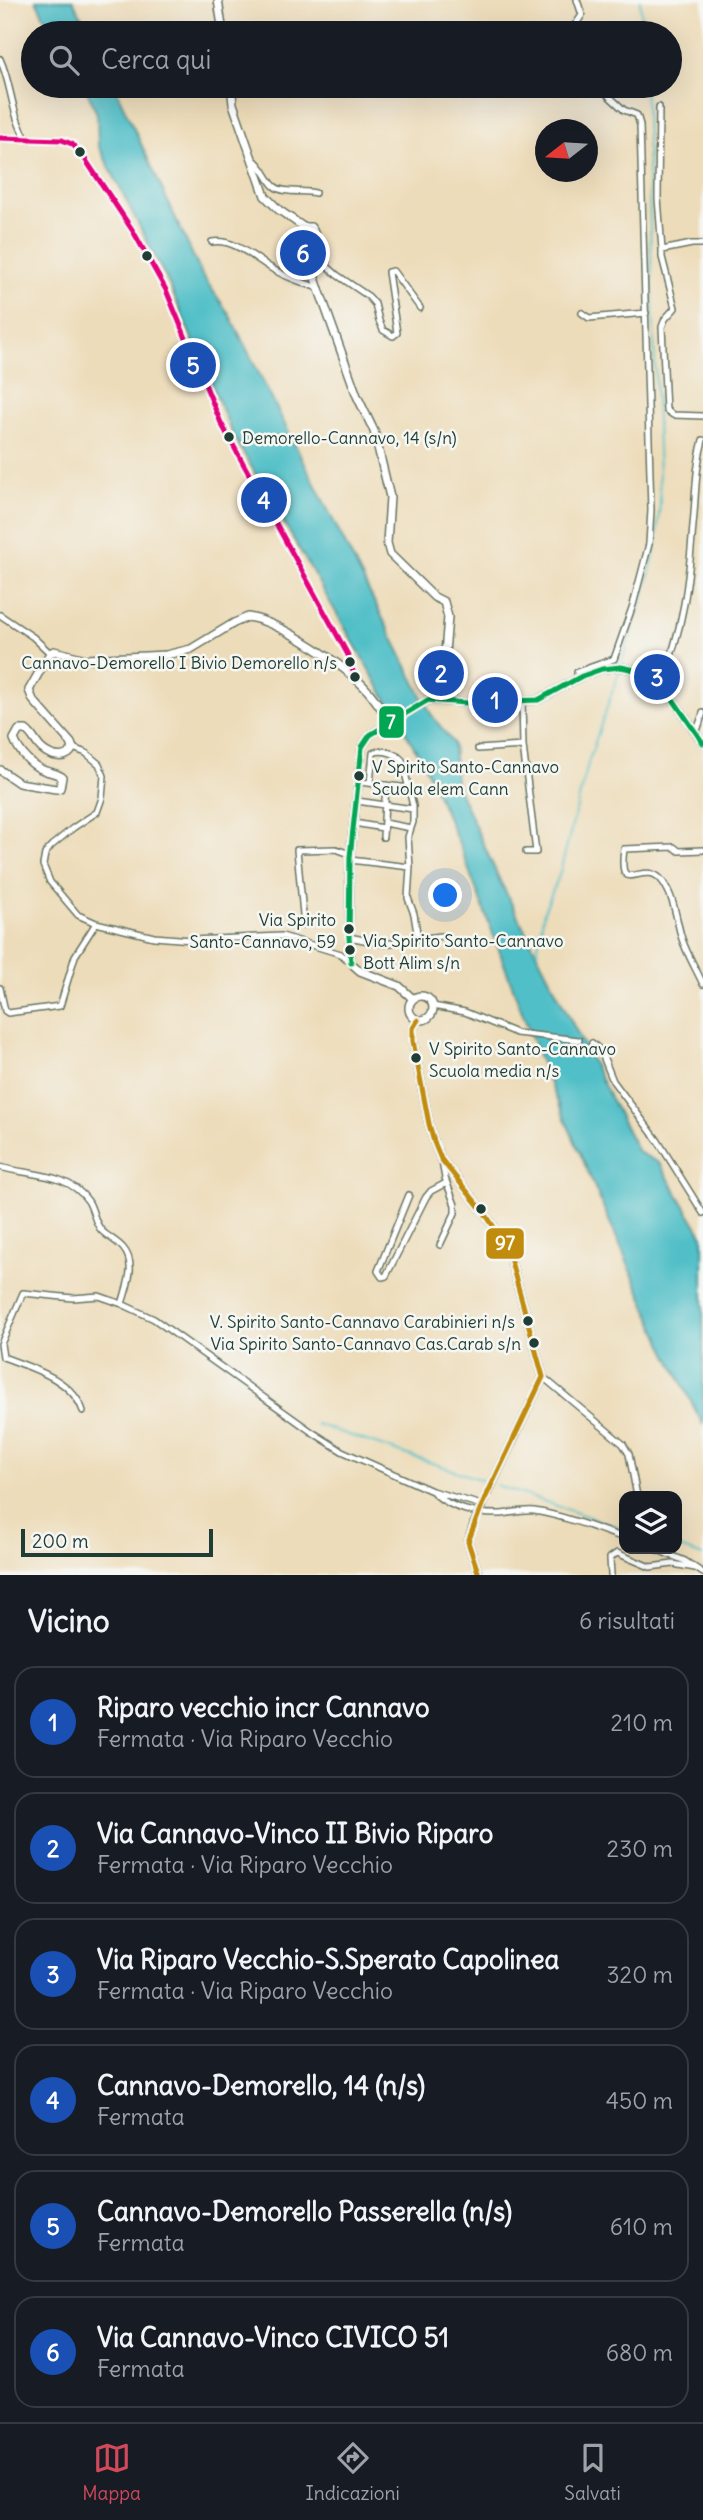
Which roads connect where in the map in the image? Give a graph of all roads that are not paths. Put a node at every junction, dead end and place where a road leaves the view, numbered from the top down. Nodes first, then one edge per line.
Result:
1 (218, 0) edge
2 (577, 0) edge
3 (221, 21) edge
4 (578, 21) edge
5 (0, 59) edge
6 (232, 98) edge
7 (612, 98) edge
8 (659, 107) dead end
9 (0, 138) edge
10 (26, 138) junction
11 (252, 158) junction
12 (314, 193) dead end
13 (302, 226) junction
14 (212, 242) dead end
15 (703, 244) edge
16 (662, 250) junction
17 (320, 289) junction
18 (420, 308) dead end
19 (582, 313) dead end
20 (646, 313) junction
21 (703, 416) edge
22 (703, 440) edge
23 (694, 510) junction
24 (703, 510) edge
25 (0, 615) edge
26 (50, 653) junction
27 (579, 677) junction
28 (356, 679) junction
29 (661, 682) junction
30 (522, 700) junction
31 (452, 701) junction
32 (703, 713) edge
33 (392, 721) junction
34 (696, 734) junction
35 (703, 743) edge
36 (523, 746) junction
37 (73, 748) junction
38 (478, 749) dead end
39 (0, 770) edge
40 (360, 782) junction
41 (370, 783) junction
42 (386, 785) junction
43 (409, 788) junction
44 (357, 801) junction
45 (384, 804) junction
46 (413, 809) junction
47 (354, 823) junction
48 (383, 825) junction
49 (411, 828) junction
50 (383, 838) dead end
51 (703, 850) edge
52 (526, 852) dead end
53 (350, 857) junction
54 (410, 867) junction
55 (96, 923) junction
56 (304, 925) dead end
57 (441, 936) dead end
58 (349, 937) junction
59 (418, 939) junction
60 (351, 963) junction
61 (703, 984) edge
62 (0, 988) edge
63 (412, 998) junction
64 (433, 1006) junction
65 (418, 1020) junction
66 (579, 1041) dead end
67 (592, 1043) dead end
68 (441, 1158) junction
69 (0, 1167) edge
70 (446, 1183) junction
71 (410, 1195) dead end
72 (703, 1213) edge
73 (440, 1245) dead end
74 (122, 1304) junction
75 (543, 1377) junction
76 (83, 1410) dead end
77 (432, 1491) junction
78 (636, 1491) edge
79 (482, 1505) junction
80 (619, 1536) edge
81 (669, 1554) edge
82 (695, 1568) junction
83 (703, 1573) edge
84 (479, 1575) edge
85 (611, 1575) edge

1 - 3 street
2 - 4 street
5 - 10 street
6 - 11 street
7 - 20 street
8 - 16 street
9 - 10 street
10 - 28 street
11 - 12 street
11 - 13 street
13 - 17 street
13 - 18 street
14 - 17 street
15 - 16 street
16 - 21 street
17 - 31 street
19 - 20 street
20 - 27 street
22 - 23 street
23 - 24 street
23 - 29 street
25 - 26 street
26 - 28 street
26 - 37 street
27 - 29 street
27 - 30 street
28 - 33 street
29 - 34 street
30 - 31 street
30 - 36 street
31 - 33 street
32 - 34 street
33 - 40 street
34 - 35 street
36 - 38 street
36 - 52 street
37 - 39 street
37 - 55 street
40 - 41 street
40 - 44 street
41 - 42 street
41 - 43 street
42 - 43 street
42 - 45 street
43 - 46 street
44 - 45 street
44 - 47 street
45 - 46 street
45 - 48 street
46 - 49 street
47 - 48 street
47 - 53 street
48 - 49 street
48 - 50 street
49 - 54 street
51 - 61 street
53 - 54 street
53 - 56 street
53 - 58 street
54 - 59 street
55 - 60 street
55 - 62 street
57 - 59 street
58 - 59 street
58 - 60 street
60 - 63 street
63 - 64 street
63 - 65 street
64 - 65 street
64 - 66 street
65 - 68 street
67 - 72 street
68 - 70 street
68 - 75 street
69 - 74 street
70 - 71 street
70 - 73 street
74 - 76 street
74 - 77 street
75 - 78 street
75 - 79 street, bridge
77 - 79 street
77 - 80 street
79 - 84 street, bridge
81 - 82 street
82 - 83 street
82 - 85 street

